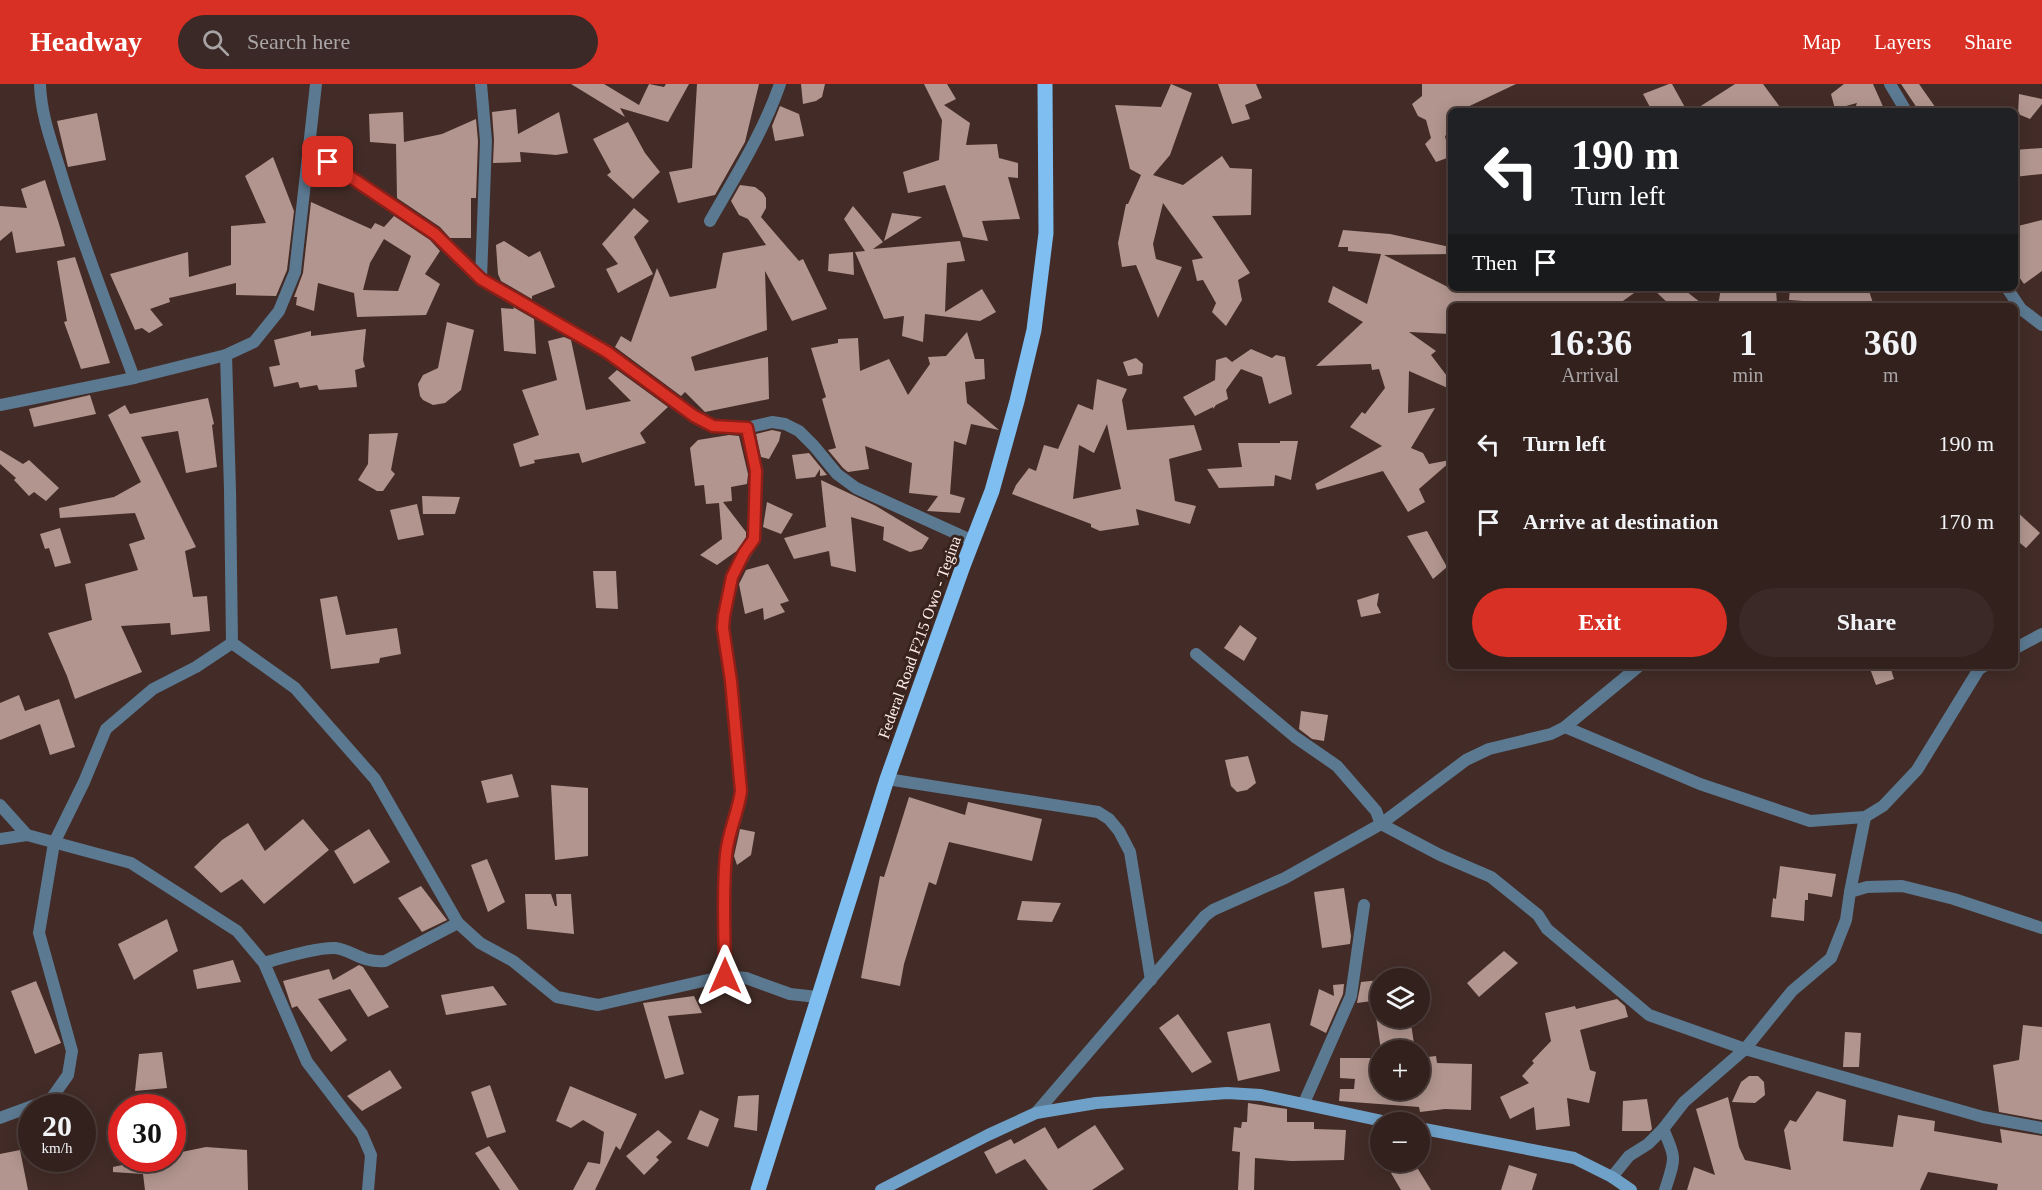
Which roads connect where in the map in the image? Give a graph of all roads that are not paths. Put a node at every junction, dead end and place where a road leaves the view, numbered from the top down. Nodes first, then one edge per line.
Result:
1 (40, 84) edge
2 (316, 84) edge
3 (482, 84) edge
4 (780, 84) edge
5 (1045, 84) edge
6 (1890, 84) edge
7 (1904, 108) edge
8 (309, 149) junction
9 (710, 221) dead end
10 (481, 279) junction
11 (2018, 311) edge
12 (2042, 325) edge
13 (226, 355) junction
14 (134, 378) junction
15 (0, 405) edge
16 (747, 428) junction
17 (973, 541) junction
18 (2042, 634) edge
19 (231, 643) junction
20 (2018, 647) edge
21 (1196, 654) dead end
22 (1636, 669) edge
23 (1978, 669) edge
24 (1565, 727) junction
25 (887, 779) junction
26 (0, 805) edge
27 (1865, 817) junction
28 (1381, 824) junction
29 (27, 836) junction
30 (0, 839) edge
31 (54, 843) junction
32 (1850, 892) junction
33 (1364, 906) dead end
34 (458, 923) junction
35 (2042, 928) edge
36 (264, 963) junction
37 (725, 976) junction
38 (1151, 980) junction
39 (817, 997) junction
40 (1745, 1049) junction
41 (1304, 1103) junction
42 (1036, 1113) junction
43 (0, 1118) edge
44 (1370, 1118) edge
45 (2042, 1128) edge
46 (1663, 1129) junction
47 (1430, 1130) edge
48 (1612, 1177) junction
49 (368, 1190) edge
50 (759, 1190) edge
51 (881, 1190) edge
52 (1631, 1190) edge
53 (1665, 1190) edge

1 - 14 street
2 - 8 street
3 - 10 street
4 - 9 street
5 - 17 main road, Federal Road F215 Owo - Tegina
6 - 7 street
8 - 10 street
8 - 13 street
10 - 16 street
11 - 12 street
13 - 14 street
13 - 19 street
14 - 15 street
16 - 17 street
16 - 37 street
17 - 25 main road, Federal Road F215 Owo - Tegina
18 - 20 street
19 - 31 street
19 - 34 street
21 - 28 street
22 - 24 street
23 - 27 street
24 - 27 street
24 - 28 street
25 - 38 street
25 - 39 main road, Federal Road F215 Owo - Tegina
26 - 29 street
27 - 32 street
28 - 38 street
28 - 40 street
29 - 30 street
29 - 31 street
31 - 36 street
31 - 43 street
32 - 35 street
32 - 40 street
33 - 41 street
34 - 36 street
34 - 37 street
36 - 49 street
37 - 39 street
38 - 42 street
39 - 50 main road, Federal Road F215 Owo - Tegina
40 - 45 street
40 - 46 street
41 - 42 street
41 - 44 street
42 - 51 street
46 - 48 street
46 - 53 street
47 - 48 street
48 - 52 street

